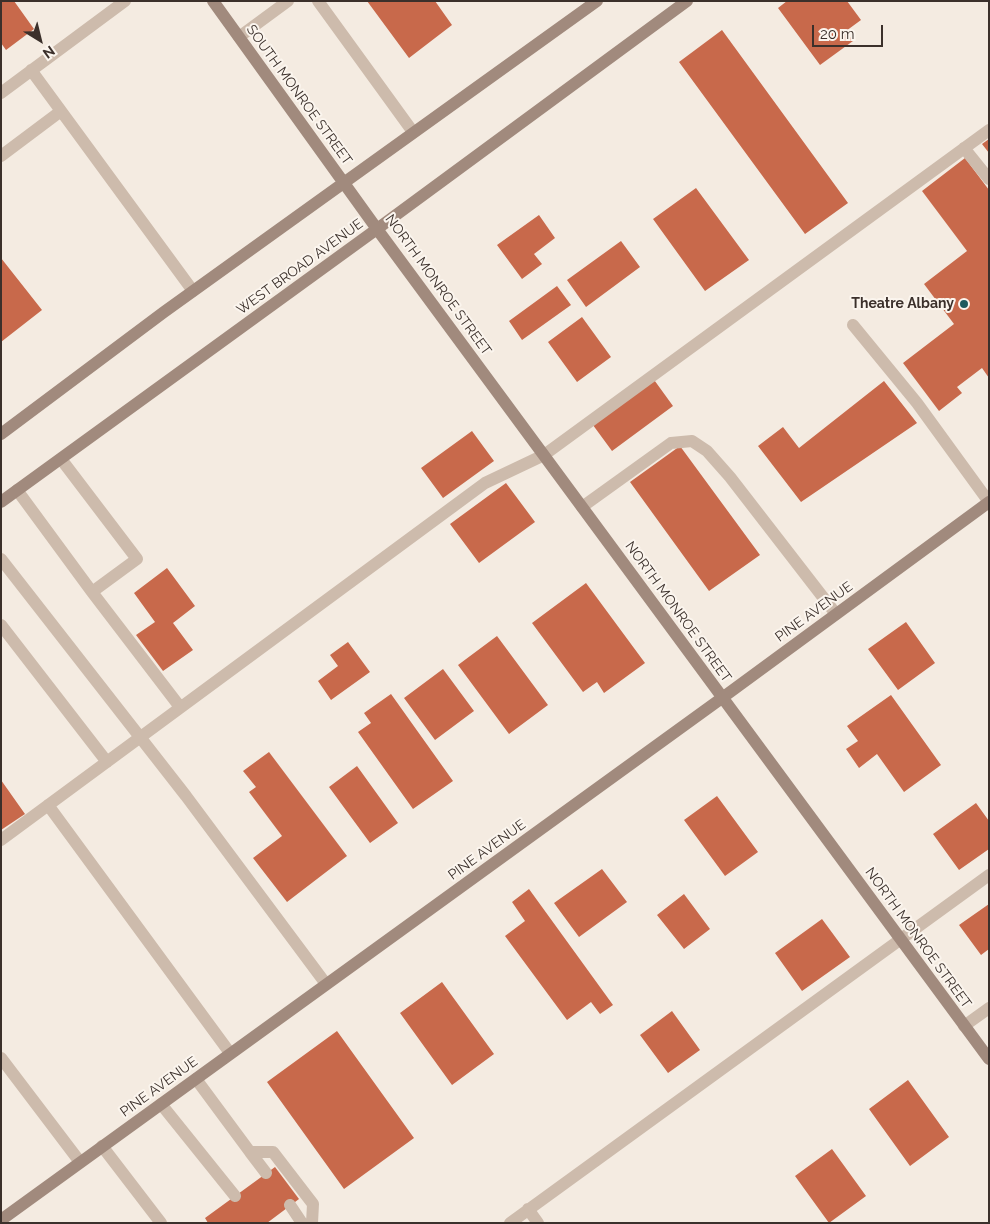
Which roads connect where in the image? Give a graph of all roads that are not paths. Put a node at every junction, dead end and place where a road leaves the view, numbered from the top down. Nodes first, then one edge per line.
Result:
1 (125, 1) edge
2 (213, 1) edge
3 (288, 1) edge
4 (318, 1) edge
5 (597, 1) edge
6 (687, 1) edge
7 (239, 37) junction
8 (31, 70) junction
9 (1, 93) edge
10 (61, 111) junction
11 (989, 130) edge
12 (413, 132) junction
13 (964, 148) junction
14 (1, 156) edge
15 (989, 179) edge
16 (343, 182) junction
17 (377, 229) junction
18 (193, 291) junction
19 (853, 324) dead end
20 (1, 434) edge
21 (544, 455) junction
22 (61, 459) junction
23 (17, 490) junction
24 (1, 502) edge
25 (989, 502) edge
26 (582, 507) junction
27 (1, 559) edge
28 (92, 592) junction
29 (836, 614) junction
30 (1, 625) edge
31 (722, 698) junction
32 (180, 707) junction
33 (140, 737) junction
34 (107, 762) junction
35 (48, 805) junction
36 (1, 840) edge
37 (989, 875) edge
38 (900, 939) junction
39 (326, 984) junction
40 (989, 1008) edge
41 (964, 1026) junction
42 (230, 1053) junction
43 (1, 1058) edge
44 (989, 1059) edge
45 (196, 1079) junction
46 (161, 1104) junction
47 (102, 1146) junction
48 (250, 1152) junction
49 (80, 1162) junction
50 (266, 1173) dead end
51 (235, 1196) dead end
52 (290, 1205) dead end
53 (528, 1209) junction
54 (1, 1220) edge
55 (161, 1223) edge
56 (302, 1223) edge
57 (312, 1223) edge
58 (510, 1223) edge
59 (538, 1223) edge

1 - 8 lane
2 - 7 main road, SOUTH MONROE STREET
3 - 7 lane
4 - 12 lane
5 - 12 main road
6 - 17 main road, WEST BROAD AVENUE
7 - 16 main road, SOUTH MONROE STREET
8 - 9 lane
8 - 10 lane
10 - 14 lane
10 - 18 lane
11 - 13 lane
12 - 16 main road
13 - 15 lane
13 - 21 lane
16 - 17 main road, NORTH MONROE STREET
16 - 18 main road
17 - 21 main road, NORTH MONROE STREET
17 - 22 main road, WEST BROAD AVENUE
18 - 20 main road
19 - 25 lane
21 - 26 main road, NORTH MONROE STREET
21 - 32 lane
22 - 23 main road, WEST BROAD AVENUE
22 - 28 lane
23 - 24 main road, WEST BROAD AVENUE
23 - 28 lane
25 - 29 main road, PINE AVENUE
26 - 29 lane
26 - 31 main road, NORTH MONROE STREET
27 - 33 lane
28 - 32 lane
29 - 31 main road, PINE AVENUE
30 - 34 lane
31 - 38 main road, NORTH MONROE STREET
31 - 39 main road, PINE AVENUE
32 - 33 lane
33 - 34 lane
33 - 39 lane
34 - 35 lane
35 - 36 lane
35 - 42 lane
37 - 38 lane
38 - 41 main road, NORTH MONROE STREET
38 - 53 lane
39 - 42 main road, PINE AVENUE
40 - 41 lane
41 - 44 main road, NORTH MONROE STREET
42 - 45 main road, PINE AVENUE
43 - 49 lane
45 - 46 main road, PINE AVENUE
45 - 48 lane
46 - 47 main road, PINE AVENUE
46 - 51 lane
47 - 49 main road, PINE AVENUE
47 - 55 lane
48 - 50 lane
48 - 57 lane
49 - 54 main road, PINE AVENUE
52 - 56 lane
53 - 58 lane
53 - 59 lane

